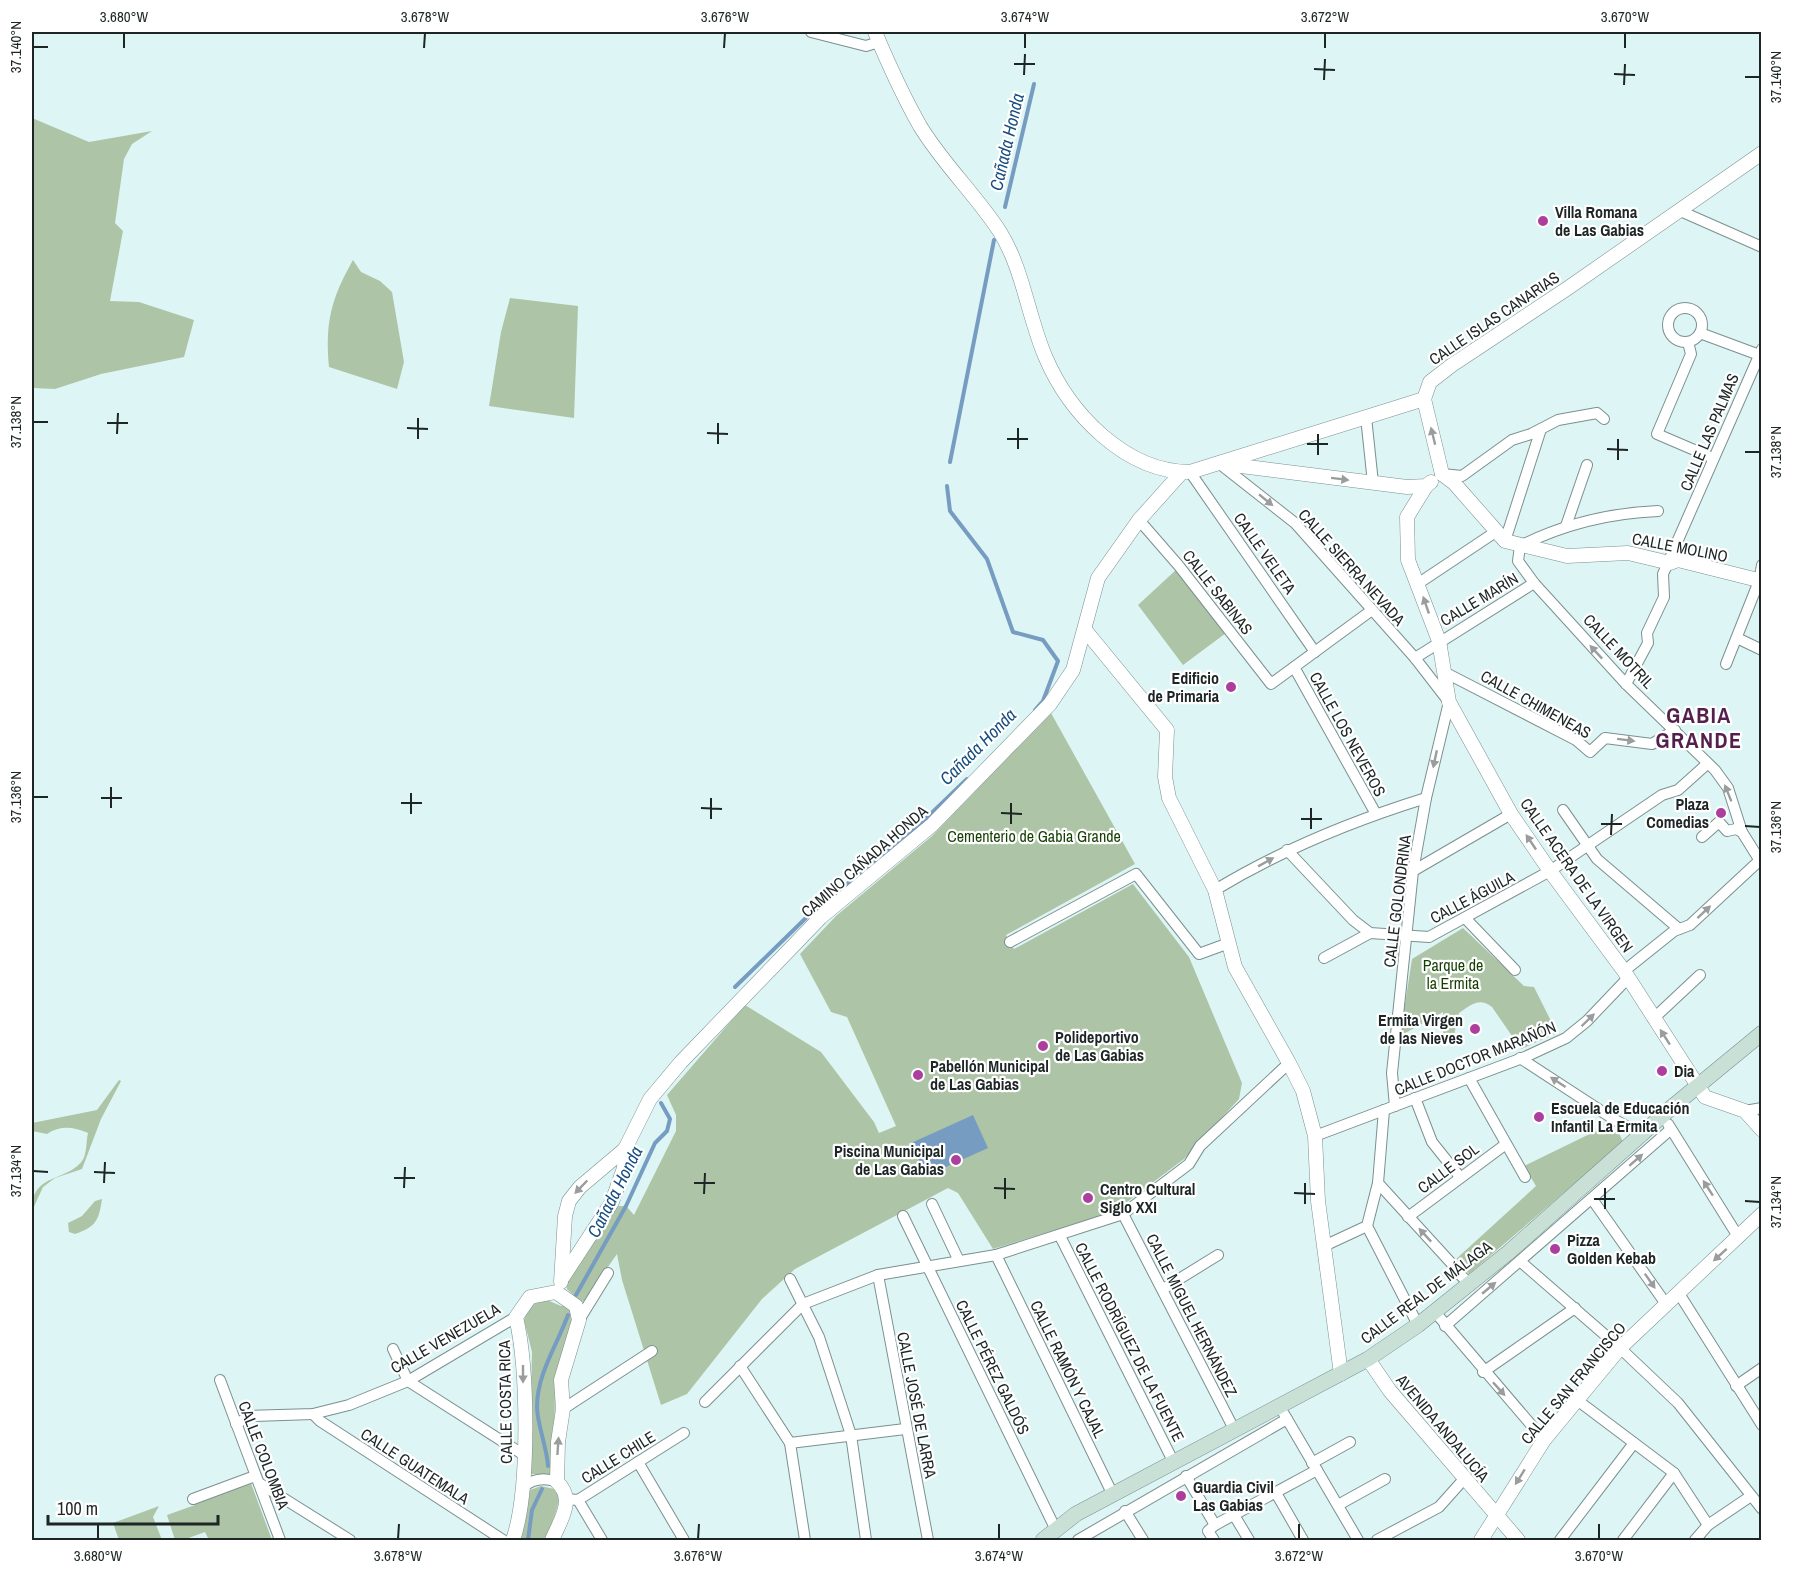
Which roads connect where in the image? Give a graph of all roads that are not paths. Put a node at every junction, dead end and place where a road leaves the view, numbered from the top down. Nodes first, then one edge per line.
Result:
1 (811, 32) edge
2 (877, 37) edge
3 (1761, 153) edge
4 (1678, 210) junction
5 (1761, 247) edge
6 (1701, 333) junction
7 (1688, 342) junction
8 (1761, 353) edge
9 (1424, 399) junction
10 (1366, 417) junction
11 (1604, 419) dead end
12 (1541, 429) junction
13 (1713, 458) junction
14 (1220, 463) junction
15 (1587, 465) dead end
16 (1186, 472) junction
17 (1442, 474) junction
18 (1373, 483) junction
19 (1426, 486) junction
20 (1658, 511) dead end
21 (1139, 520) junction
22 (1566, 526) junction
23 (1501, 536) junction
24 (1520, 546) junction
25 (1670, 563) junction
26 (1761, 565) edge
27 (1760, 581) edge
28 (1534, 583) junction
29 (1419, 584) junction
30 (1372, 610) junction
31 (1085, 630) junction
32 (1737, 638) junction
33 (1439, 641) junction
34 (1761, 650) edge
35 (1315, 652) junction
36 (1415, 658) junction
37 (1726, 664) dead end
38 (1294, 667) junction
39 (1446, 673) junction
40 (1626, 684) junction
41 (1449, 702) junction
42 (1675, 730) junction
43 (1707, 764) junction
44 (1426, 798) junction
45 (1563, 810) dead end
46 (1376, 814) junction
47 (1511, 814) junction
48 (1742, 832) junction
49 (1702, 837) dead end
50 (1586, 846) junction
51 (1287, 850) junction
52 (1759, 855) edge
53 (1413, 871) junction
54 (1550, 871) junction
55 (1215, 890) junction
56 (1466, 919) junction
57 (1679, 929) junction
58 (1370, 933) junction
59 (1405, 937) junction
60 (1010, 942) dead end
61 (1229, 943) junction
62 (1324, 958) dead end
63 (1515, 970) dead end
64 (1626, 975) junction
65 (1700, 975) dead end
66 (1653, 1019) junction
67 (1761, 1033) edge
68 (1520, 1058) junction
69 (1289, 1063) junction
70 (1469, 1078) junction
71 (1697, 1086) junction
72 (1415, 1098) junction
73 (1395, 1106) junction
74 (1761, 1108) edge
75 (1384, 1110) junction
76 (1745, 1111) junction
77 (1664, 1115) junction
78 (1670, 1130) junction
79 (1761, 1130) edge
80 (1643, 1135) junction
81 (1315, 1136) junction
82 (1506, 1144) junction
83 (626, 1149) junction
84 (1460, 1177) junction
85 (1525, 1178) dead end
86 (1378, 1184) junction
87 (1592, 1199) junction
88 (932, 1204) dead end
89 (1123, 1214) junction
90 (1761, 1214) edge
91 (903, 1216) dead end
92 (1408, 1217) junction
93 (1367, 1226) junction
94 (1060, 1236) junction
95 (1739, 1238) junction
96 (1324, 1246) junction
97 (996, 1255) junction
98 (1218, 1255) dead end
99 (959, 1261) junction
100 (1521, 1262) junction
101 (929, 1267) junction
102 (608, 1273) dead end
103 (878, 1275) junction
104 (563, 1277) junction
105 (790, 1279) dead end
106 (1470, 1284) junction
107 (1163, 1289) junction
108 (556, 1292) junction
109 (1678, 1292) junction
110 (803, 1304) junction
111 (1666, 1304) junction
112 (1575, 1308) junction
113 (1435, 1312) junction
114 (516, 1317) junction
115 (579, 1320) junction
116 (1418, 1325) junction
117 (1445, 1326) junction
118 (1620, 1348) junction
119 (393, 1349) dead end
120 (652, 1351) dead end
121 (1368, 1359) junction
122 (740, 1366) junction
123 (1761, 1368) edge
124 (1483, 1372) junction
125 (1341, 1374) junction
126 (219, 1380) dead end
127 (408, 1381) junction
128 (1736, 1386) junction
129 (1577, 1400) junction
130 (705, 1402) dead end
131 (563, 1409) junction
132 (1283, 1413) junction
133 (313, 1414) junction
134 (1761, 1423) edge
135 (236, 1424) junction
136 (905, 1429) junction
137 (1234, 1431) junction
138 (684, 1433) dead end
139 (851, 1435) junction
140 (1544, 1440) junction
141 (1350, 1442) dead end
142 (790, 1443) junction
143 (1634, 1443) junction
144 (524, 1455) junction
145 (638, 1462) junction
146 (1174, 1463) junction
147 (1315, 1467) junction
148 (1674, 1473) junction
149 (1186, 1476) junction
150 (257, 1479) junction
151 (1385, 1479) dead end
152 (1464, 1479) junction
153 (557, 1482) junction
154 (522, 1488) junction
155 (1276, 1493) junction
156 (1113, 1495) junction
157 (1750, 1496) junction
158 (193, 1499) dead end
159 (572, 1500) junction
160 (1338, 1505) junction
161 (1761, 1509) edge
162 (1125, 1511) junction
163 (1234, 1515) junction
164 (1497, 1515) junction
165 (1215, 1525) junction
166 (1708, 1525) junction
167 (1056, 1530) junction
168 (1091, 1537) edge
169 (553, 1539) edge
170 (280, 1540) edge
171 (350, 1540) edge
172 (503, 1540) edge
173 (513, 1540) edge
174 (602, 1540) edge
175 (684, 1540) edge
176 (805, 1540) edge
177 (866, 1540) edge
178 (928, 1540) edge
179 (1043, 1540) edge
180 (1078, 1540) edge
181 (1143, 1540) edge
182 (1214, 1540) edge
183 (1249, 1540) edge
184 (1303, 1540) edge
185 (1358, 1540) edge
186 (1377, 1540) edge
187 (1481, 1540) edge
188 (1518, 1540) edge
189 (1560, 1540) edge
190 (1623, 1540) edge
191 (1695, 1540) edge

1 - 2 street
2 - 16 street
3 - 4 street, CALLE ISLAS CANARIAS
4 - 5 street
4 - 9 street, CALLE ISLAS CANARIAS
6 - 7 street
6 - 7 street
6 - 8 street
7 - 13 street
8 - 13 street, CALLE LAS PALMAS
9 - 10 street
17 -> 9 street
10 - 14 street
10 - 18 street
11 - 12 street
12 - 17 street
12 - 23 street
13 - 25 street, CALLE LAS PALMAS
14 - 16 street
14 -> 18 street
14 -> 30 street, CALLE SIERRA NEVADA
15 - 22 street
16 - 21 street, CAMINO CAÑADA HONDA
16 - 35 street, CALLE VELETA
17 - 19 street
17 - 23 street
18 - 19 street
19 - 29 street, CALLE ACERA DE LA VIRGEN
20 - 22 street
21 - 31 street, CAMINO CAÑADA HONDA
21 - 38 street, CALLE SABINAS
22 - 24 street
23 - 24 street
23 - 29 street
24 - 25 street, CALLE MOLINO
24 - 28 street, CALLE MOTRIL
25 - 27 street, CALLE MOLINO
25 - 40 street, CALLE LAS PALMAS
26 - 27 street
27 - 32 street
28 - 33 street, CALLE MARÍN
40 -> 28 street, CALLE MOTRIL
33 -> 29 street, CALLE ACERA DE LA VIRGEN
30 - 35 street
30 - 36 street, CALLE SIERRA NEVADA
31 - 55 street
31 - 83 street, CAMINO CAÑADA HONDA
32 - 34 street
32 - 37 street
33 - 36 street
33 - 39 street, CALLE ACERA DE LA VIRGEN
35 - 38 street
36 - 41 street, CALLE SIERRA NEVADA
38 - 46 street, CALLE LOS NEVEROS
39 - 41 street, CALLE ACERA DE LA VIRGEN
39 -> 42 street, CALLE CHIMENEAS
40 - 42 street, CALLE MOTRIL
41 -> 44 street, CALLE GOLONDRINA
41 - 47 street, CALLE ACERA DE LA VIRGEN
42 - 43 street, CALLE MOTRIL
48 -> 43 street, CALLE MOTRIL
43 - 50 street, CALLE ÁGUILA
44 - 46 street
44 - 53 street, CALLE GOLONDRINA
45 - 50 street
46 - 51 street
47 - 53 street
54 -> 47 street, CALLE ACERA DE LA VIRGEN
48 - 49 street
48 - 52 street, CALLE MOTRIL
50 - 54 street, CALLE ÁGUILA
50 - 57 street
55 -> 51 street
51 - 58 street
57 -> 52 street, CALLE DOCTOR MARAÑÓN
53 - 59 street, CALLE GOLONDRINA
54 - 56 street, CALLE ÁGUILA
54 - 64 street, CALLE ACERA DE LA VIRGEN
55 - 61 street
56 - 59 street, CALLE ÁGUILA
56 - 63 street
57 - 64 street, CALLE DOCTOR MARAÑÓN
58 - 59 street, CALLE ÁGUILA
58 - 62 street
59 - 73 street, CALLE GOLONDRINA
60 - 61 street
61 - 69 street
64 - 66 street, CALLE ACERA DE LA VIRGEN
68 -> 64 street, CALLE DOCTOR MARAÑÓN
65 - 66 street
71 -> 66 street, CALLE ACERA DE LA VIRGEN
67 - 71 main road, CALLE REAL DE MÁLAGA
68 - 70 street, CALLE DOCTOR MARAÑÓN
80 -> 68 street
69 - 81 street
69 - 89 street
70 - 72 street, CALLE DOCTOR MARAÑÓN
70 - 82 street
71 - 76 street
71 - 77 main road, CALLE REAL DE MÁLAGA
72 - 73 street, CALLE DOCTOR MARAÑÓN
72 - 84 street
73 - 75 street, CALLE DOCTOR MARAÑÓN
74 - 76 street
75 - 81 street, CALLE DOCTOR MARAÑÓN
75 - 86 street
76 - 79 street
77 - 78 street
77 - 80 main road, CALLE REAL DE MÁLAGA
87 -> 78 street, CALLE REAL DE MÁLAGA
95 -> 78 street
80 - 106 main road, CALLE REAL DE MÁLAGA
81 - 96 street
82 - 84 street, CALLE SOL
82 - 85 street
83 - 104 street
83 -> 104 street
84 - 92 street, CALLE SOL
86 - 92 street
86 - 93 street
87 - 100 street, CALLE REAL DE MÁLAGA
87 -> 111 street
88 - 99 street
89 - 94 street
89 - 107 street, CALLE MIGUEL HERNÁNDEZ
90 - 95 street, CALLE SAN FRANCISCO
91 - 101 street, CALLE PÉREZ GALDÓS
106 -> 92 street
93 - 96 street
93 - 116 street
94 - 97 street
94 - 146 street, CALLE RODRÍGUEZ DE LA FUENTE
95 -> 109 street, CALLE SAN FRANCISCO
96 - 125 street
97 - 99 street
97 - 156 street, CALLE RAMÓN Y CAJAL
98 - 107 street
99 - 101 street
100 - 112 street
117 -> 100 street, CALLE REAL DE MÁLAGA
101 - 103 street
101 - 167 street, CALLE PÉREZ GALDÓS
102 - 115 street
103 - 110 street
103 - 136 street, CALLE JOSÉ DE LARRA
104 - 108 street
105 - 110 street
106 - 113 main road, CALLE REAL DE MÁLAGA
107 - 137 street, CALLE MIGUEL HERNÁNDEZ
108 - 114 street, CALLE VENEZUELA
108 - 115 street
109 - 111 street, CALLE SAN FRANCISCO
109 - 128 street
110 - 122 street
110 - 139 street
111 - 118 street, CALLE SAN FRANCISCO
112 - 118 street
112 - 124 street
113 - 116 main road, CALLE REAL DE MÁLAGA
113 - 117 street
114 - 127 street, CALLE VENEZUELA
114 -> 144 street, CALLE COSTA RICA
115 - 131 street
116 - 121 main road, CALLE REAL DE MÁLAGA
117 - 124 street
118 - 129 street, CALLE SAN FRANCISCO
118 - 157 street
119 - 127 street
120 - 131 street
121 - 125 main road, CALLE REAL DE MÁLAGA
121 - 152 street, AVENIDA ANDALUCÍA
122 - 130 street
122 - 142 street
123 - 128 street
124 -> 140 street
125 - 132 main road, CALLE REAL DE MÁLAGA
126 - 135 street, CALLE COLOMBIA
127 - 133 street, CALLE VENEZUELA
127 - 144 street
128 - 134 street
129 - 140 street, CALLE SAN FRANCISCO
129 - 143 street
153 -> 131 street
132 - 137 main road, CALLE REAL DE MÁLAGA
132 - 147 street
132 - 149 street, CALLE REAL DE MÁLAGA
133 - 135 street, CALLE VENEZUELA
133 - 172 street, CALLE GUATEMALA
135 - 150 street, CALLE COLOMBIA
136 - 139 street
136 - 178 street, CALLE JOSÉ DE LARRA
137 - 146 main road, CALLE REAL DE MÁLAGA
138 - 145 street, CALLE CHILE
139 - 142 street
139 - 177 street
140 -> 164 street, CALLE SAN FRANCISCO
141 - 147 street
142 - 176 street
143 - 148 street
143 - 189 street
144 - 154 street, CALLE COSTA RICA
145 - 159 street, CALLE CHILE
145 - 175 street
146 - 156 main road, CALLE REAL DE MÁLAGA
147 - 155 street
147 - 160 street
148 - 166 street
148 - 190 street
149 - 162 street, CALLE REAL DE MÁLAGA
149 - 165 street
150 - 158 street
150 - 170 street, CALLE COLOMBIA
150 - 171 street
151 - 160 street
152 - 164 street, AVENIDA ANDALUCÍA
152 - 186 street
153 - 154 street, CALLE COSTA RICA
153 - 159 street
154 - 173 street, CALLE COSTA RICA
155 - 163 street
155 - 184 street
156 - 167 main road, CALLE REAL DE MÁLAGA
157 - 161 street
157 - 166 street
159 - 169 street
159 - 174 street
160 - 185 street
162 - 168 street, CALLE REAL DE MÁLAGA
162 - 181 street
163 - 165 street
163 - 183 street
164 - 187 street, CALLE SAN FRANCISCO
164 - 188 street, AVENIDA ANDALUCÍA
165 - 182 street
166 - 191 street
167 - 179 main road, CALLE REAL DE MÁLAGA
168 - 180 street, CALLE REAL DE MÁLAGA

